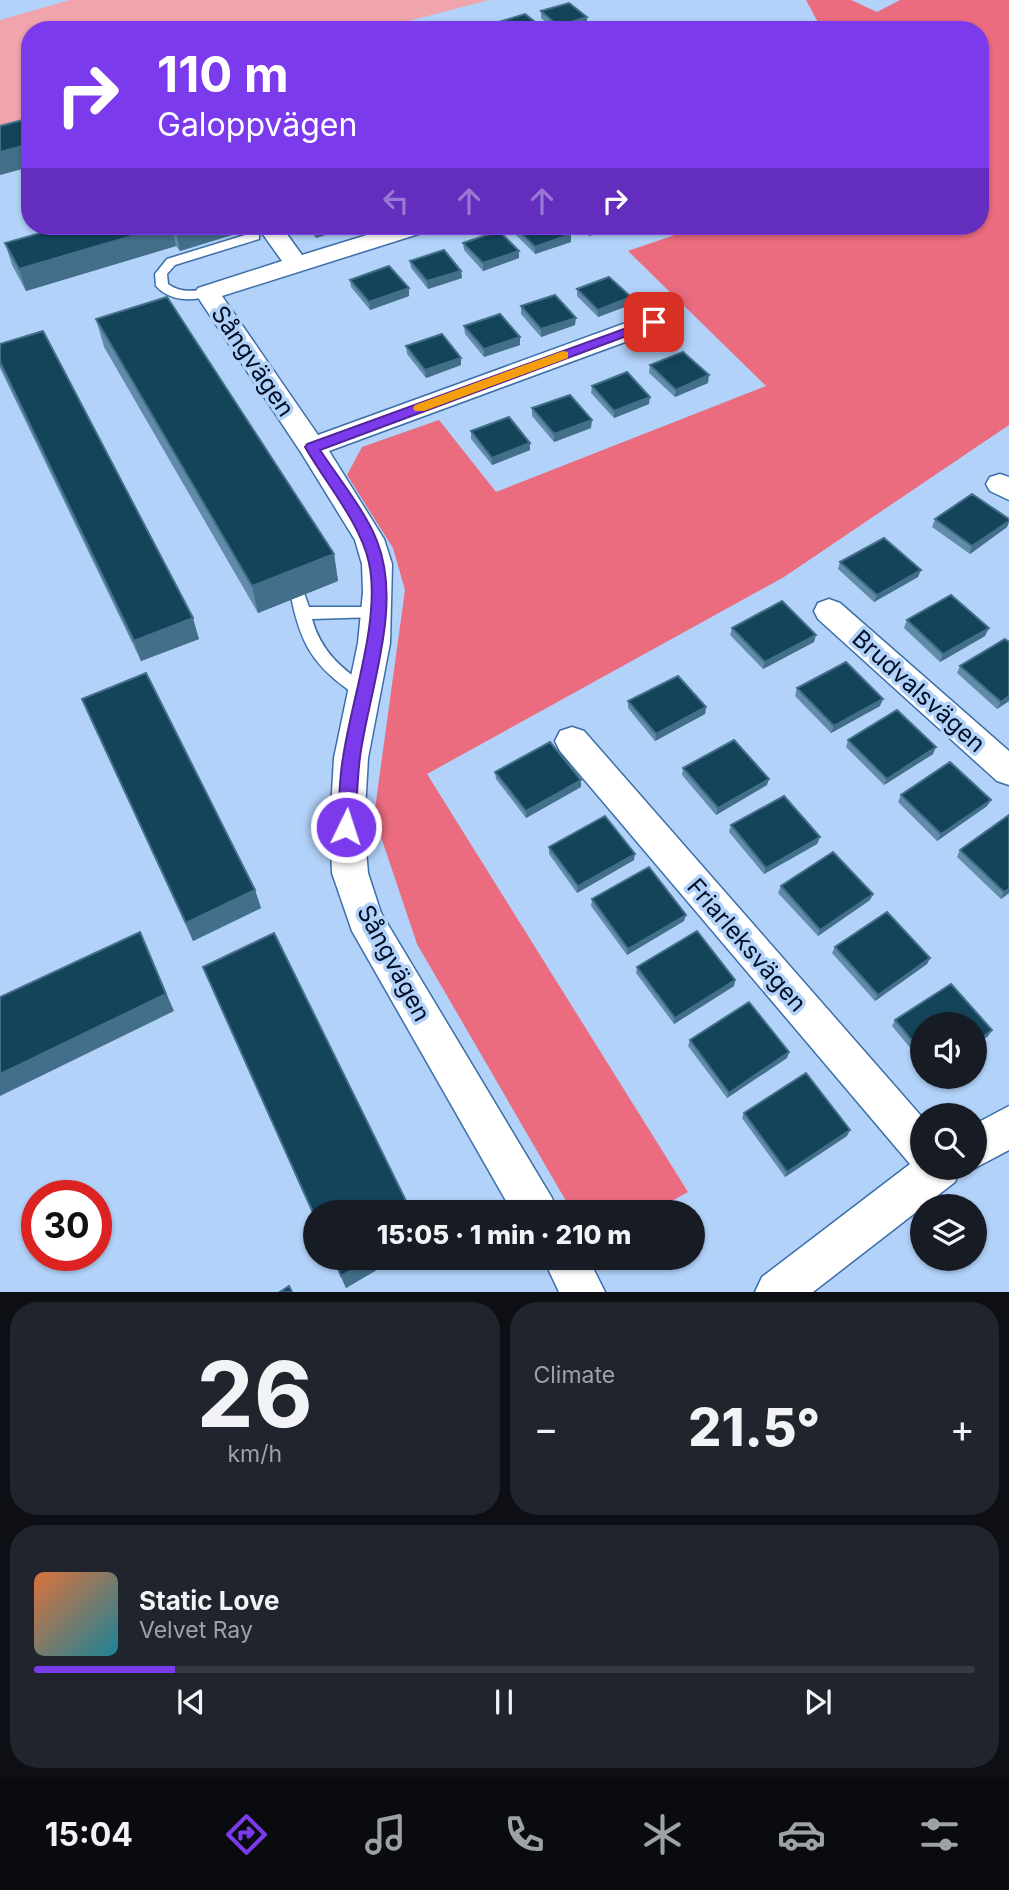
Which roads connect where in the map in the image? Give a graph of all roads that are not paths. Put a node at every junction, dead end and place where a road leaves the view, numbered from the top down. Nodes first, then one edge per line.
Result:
1 (257, 235) edge
2 (265, 235) edge
3 (391, 235) edge
4 (297, 264) junction
5 (207, 293) junction
6 (654, 322) dead end
7 (312, 447) junction
8 (299, 597) edge
9 (377, 611) junction
10 (829, 611) dead end
11 (303, 613) junction
12 (364, 694) junction
13 (572, 741) dead end
14 (1009, 771) edge
15 (1009, 1126) edge
16 (910, 1134) edge
17 (987, 1140) edge
18 (922, 1180) edge
19 (529, 1200) edge
20 (571, 1270) edge
21 (583, 1292) edge
22 (777, 1292) edge

1 - 5 lane
2 - 4 street
3 - 4 street, Sångvägen
4 - 5 street, Sångvägen
5 - 7 street, Sångvägen
6 - 7 street
7 - 9 street, Sångvägen
8 - 11 lane
9 - 11 lane
9 - 12 street, Sångvägen
10 - 14 street, Brudvalsvägen
11 - 12 lane
12 - 19 street, Sångvägen
13 - 16 street, Friarleksvägen
15 - 17 street
18 - 22 street
20 - 21 street

